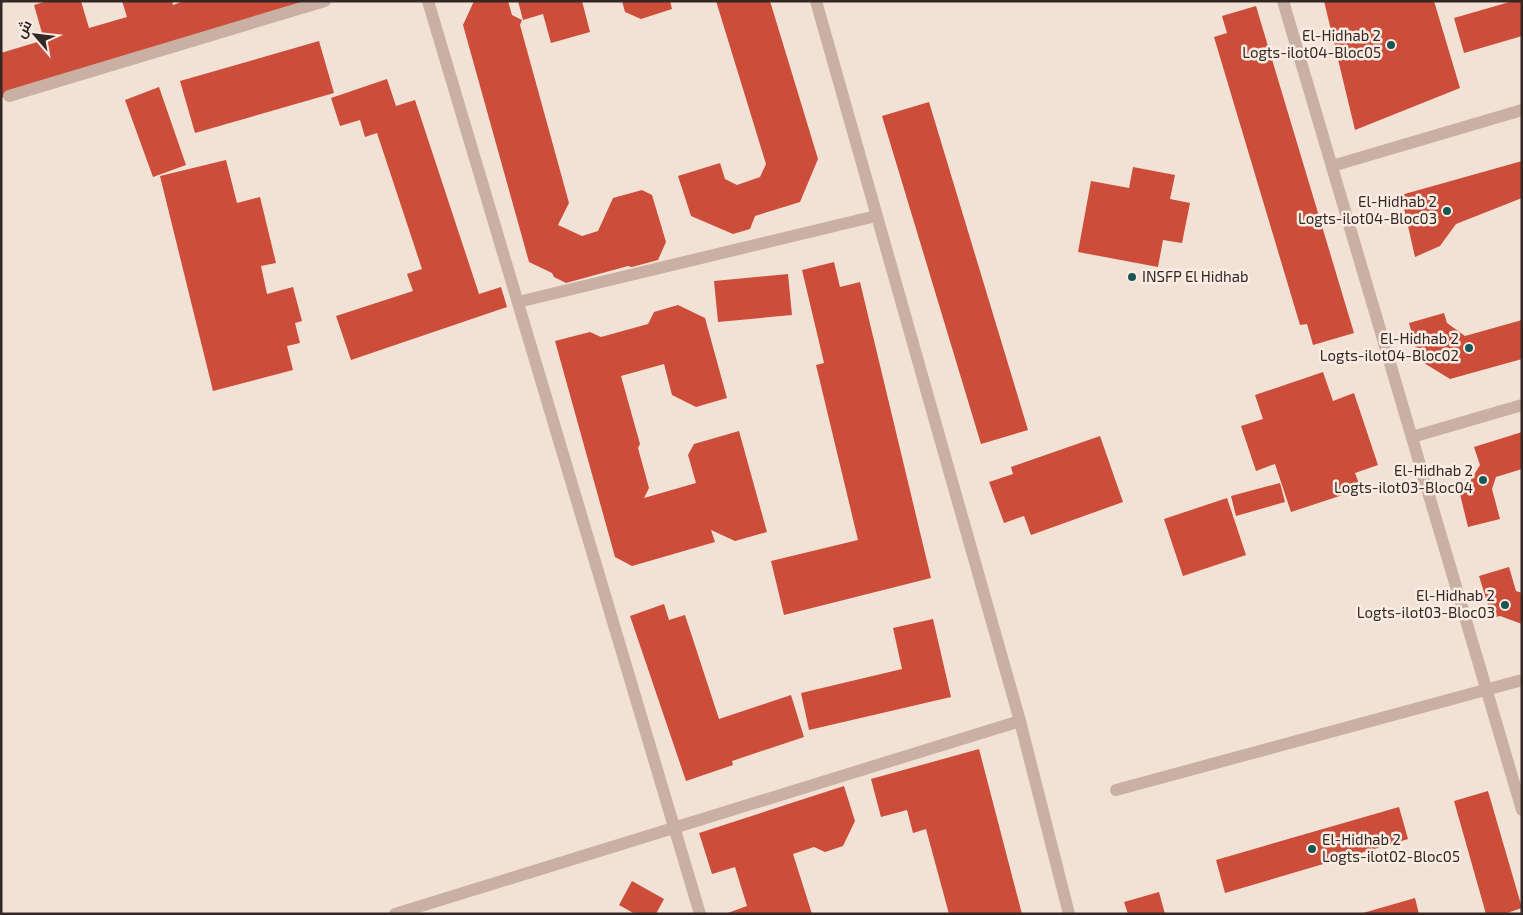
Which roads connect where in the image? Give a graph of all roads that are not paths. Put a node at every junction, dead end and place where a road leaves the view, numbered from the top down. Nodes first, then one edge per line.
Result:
1 (325, 1) edge
2 (428, 1) edge
3 (816, 1) edge
4 (1283, 1) edge
5 (9, 96) dead end
6 (1522, 110) edge
7 (1332, 166) junction
8 (876, 216) junction
9 (518, 302) junction
10 (1522, 405) edge
11 (1412, 436) junction
12 (1522, 680) edge
13 (1486, 690) junction
14 (1020, 721) junction
15 (1116, 790) dead end
16 (1522, 810) edge
17 (674, 827) junction
18 (395, 914) edge
19 (700, 914) edge
20 (1069, 914) edge

1 - 5 street
2 - 9 street
3 - 8 street
4 - 7 street
6 - 7 street
7 - 11 street
8 - 9 street
8 - 14 street
9 - 17 street
10 - 11 street
11 - 13 street
12 - 13 street
13 - 15 street
13 - 16 street
14 - 17 street
14 - 20 street
17 - 18 street
17 - 19 street

